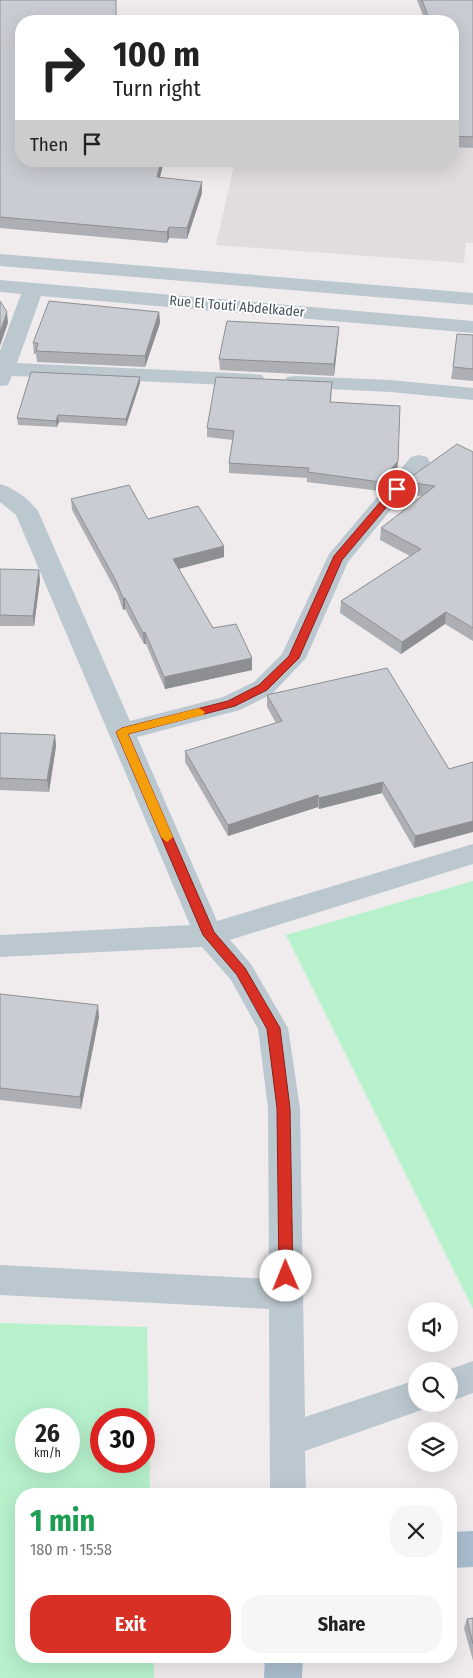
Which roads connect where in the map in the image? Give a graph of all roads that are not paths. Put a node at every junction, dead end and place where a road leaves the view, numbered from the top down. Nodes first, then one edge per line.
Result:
1 (0, 260) edge
2 (0, 286) edge
3 (33, 289) junction
4 (473, 299) edge
5 (473, 327) edge
6 (1, 373) edge
7 (473, 394) edge
8 (419, 462) dead end
9 (0, 491) edge
10 (122, 732) junction
11 (473, 854) edge
12 (209, 935) junction
13 (0, 946) edge
14 (0, 1280) edge
15 (286, 1295) junction
16 (473, 1378) edge
17 (458, 1383) edge
18 (408, 1399) edge
19 (287, 1440) junction
20 (288, 1488) edge
21 (473, 1549) edge
22 (457, 1550) edge
23 (284, 1663) edge
24 (283, 1678) edge

1 - 4 street, Rue El Touti Abdelkader
2 - 3 street, Rue El Touti Abdelkader
3 - 5 street, Rue El Touti Abdelkader
3 - 6 street
6 - 7 street
8 - 10 street
9 - 10 street
10 - 12 street
11 - 12 street
12 - 13 street
12 - 15 street
14 - 15 street
15 - 19 street
16 - 17 street
18 - 19 street
19 - 20 street
21 - 22 main road
23 - 24 main road

